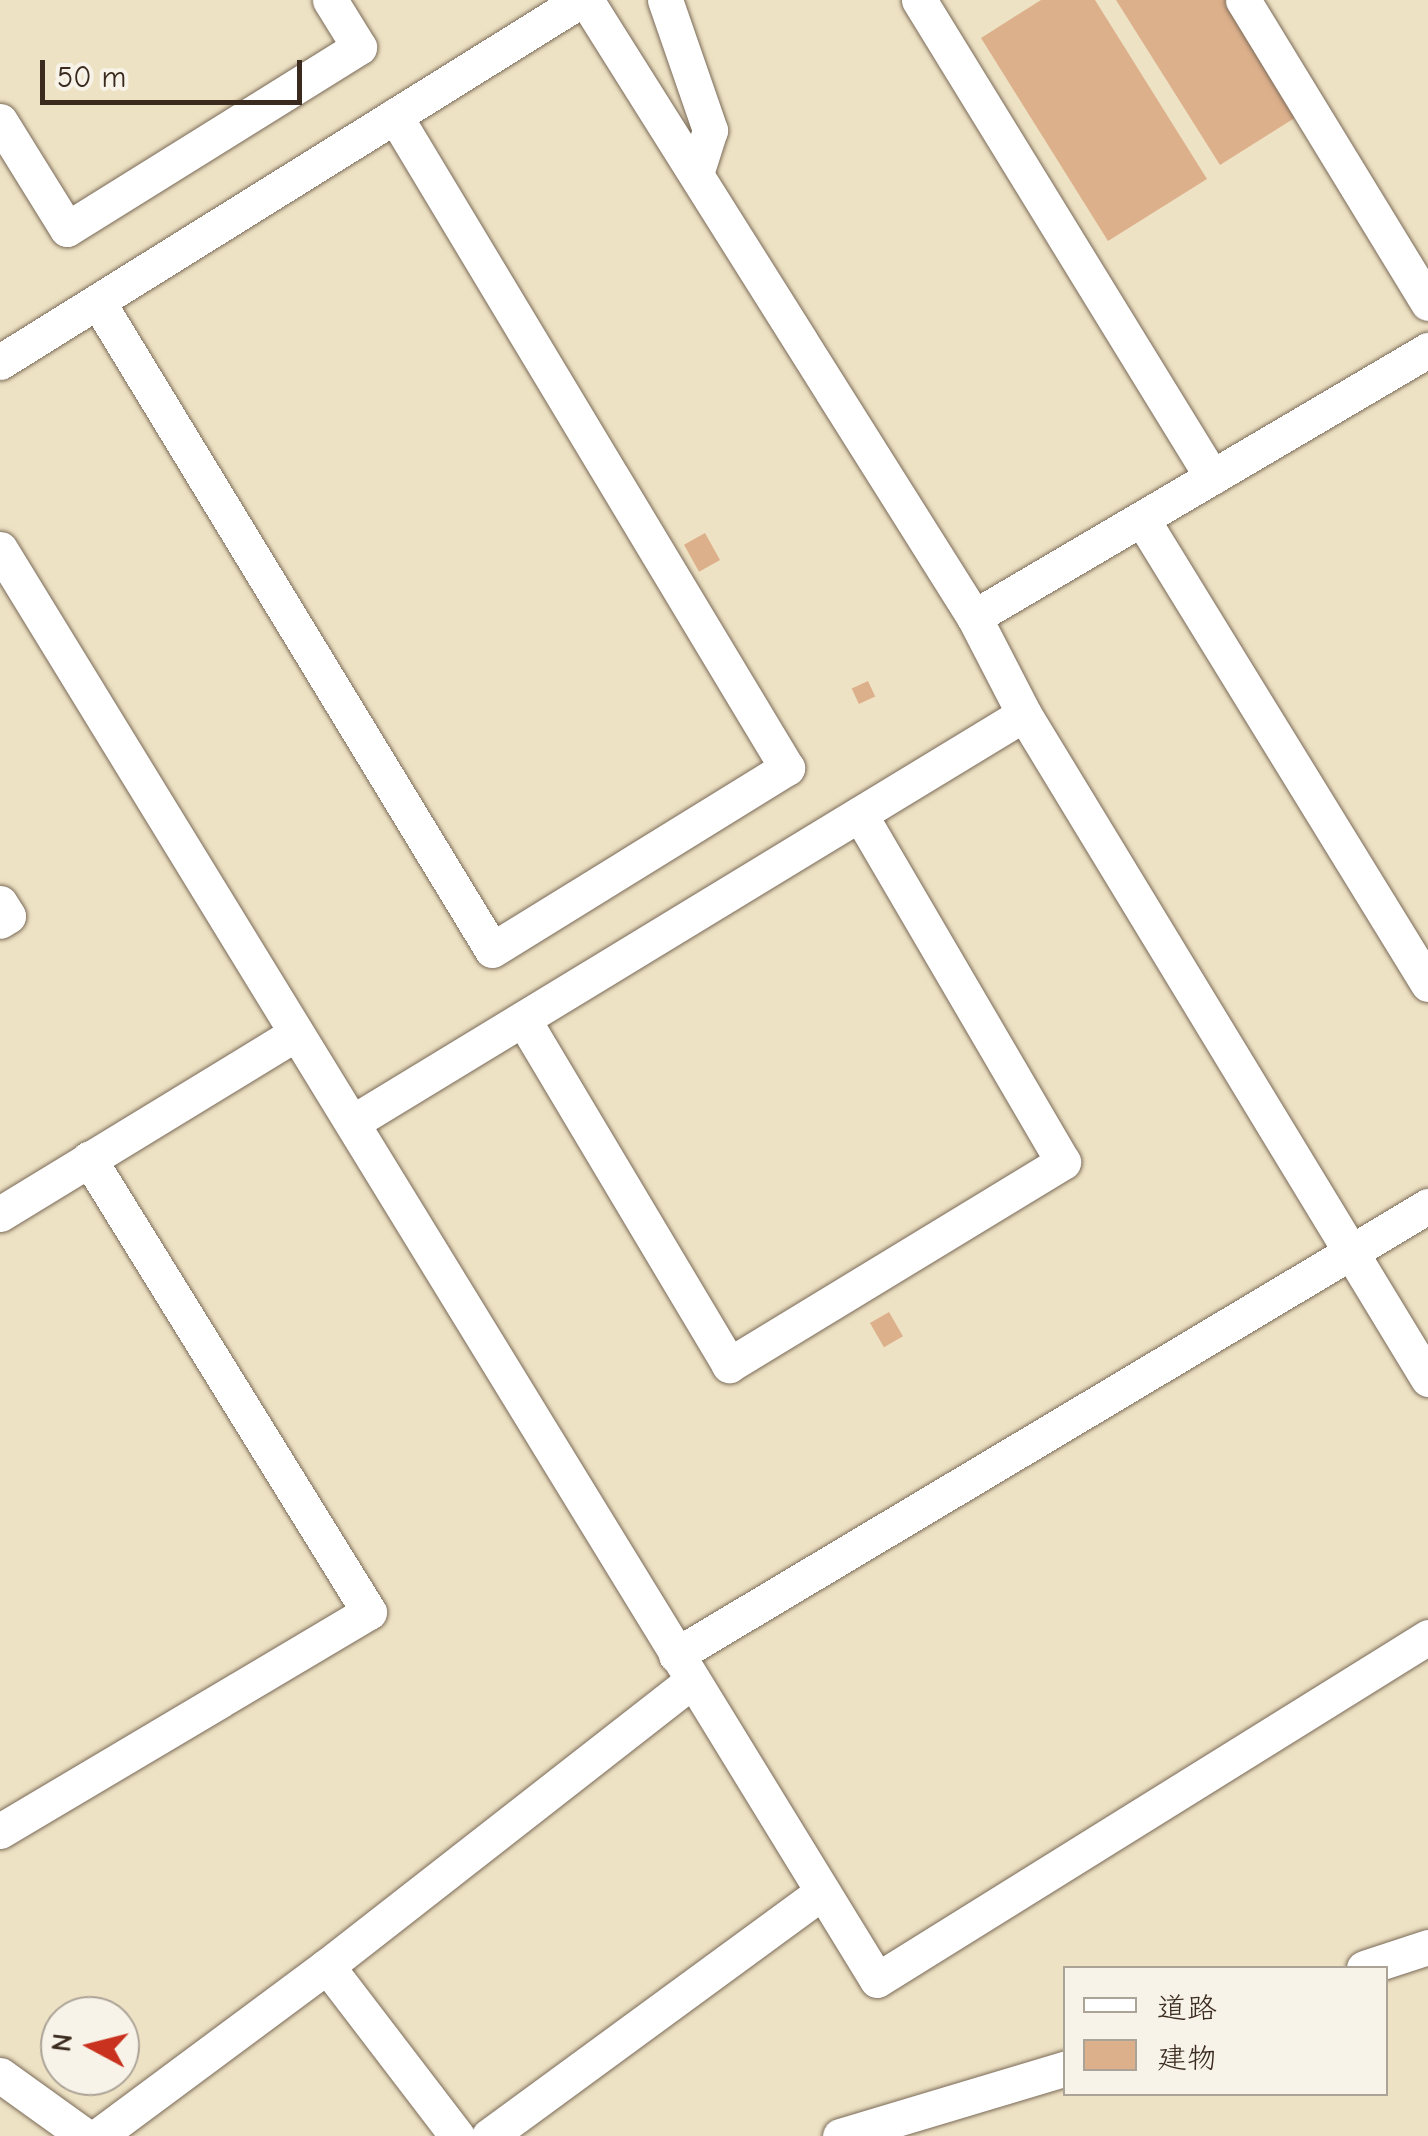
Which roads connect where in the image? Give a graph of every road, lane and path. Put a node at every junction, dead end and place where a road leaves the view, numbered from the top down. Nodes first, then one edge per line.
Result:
1 (330, 0) edge
2 (584, 0) edge
3 (665, 0) edge
4 (919, 0) edge
5 (1243, 0) edge
6 (394, 116) junction
7 (0, 121) edge
8 (696, 174) junction
9 (98, 302) junction
10 (1428, 303) edge
11 (1428, 350) edge
12 (0, 362) edge
13 (1212, 477) junction
14 (1142, 519) junction
15 (0, 549) edge
16 (974, 617) junction
17 (1024, 714) junction
18 (860, 814) junction
19 (0, 903) edge
20 (0, 921) edge
21 (1428, 984) edge
22 (523, 1019) junction
23 (296, 1033) junction
24 (353, 1122) junction
25 (90, 1159) junction
26 (1428, 1206) edge
27 (0, 1214) edge
28 (1352, 1252) junction
29 (1428, 1379) edge
30 (1428, 1638) edge
31 (684, 1668) junction
32 (0, 1831) edge
33 (822, 1892) junction
34 (1428, 1947) edge
35 (327, 1966) junction
36 (1370, 1966) edge
37 (1063, 2069) edge
38 (0, 2075) edge
39 (86, 2136) edge
40 (98, 2136) edge
41 (456, 2136) edge
42 (489, 2136) edge
43 (840, 2136) edge

1 - 7 street
2 - 6 street
2 - 8 street
3 - 8 street
4 - 13 street
5 - 10 street
6 - 9 street
6 - 9 street
8 - 16 street
9 - 12 street
11 - 13 street
13 - 14 street
14 - 16 street
14 - 21 street
15 - 23 street
16 - 17 street
17 - 18 street
17 - 28 street
18 - 22 street
18 - 22 street
19 - 20 street
22 - 24 street
23 - 24 street
23 - 25 street
24 - 31 street
25 - 27 street
25 - 32 street
26 - 28 street
28 - 29 street
28 - 31 street
30 - 33 street
31 - 33 street
31 - 35 street
33 - 42 street
34 - 36 street
35 - 40 street
35 - 41 street
37 - 43 street
38 - 39 street

